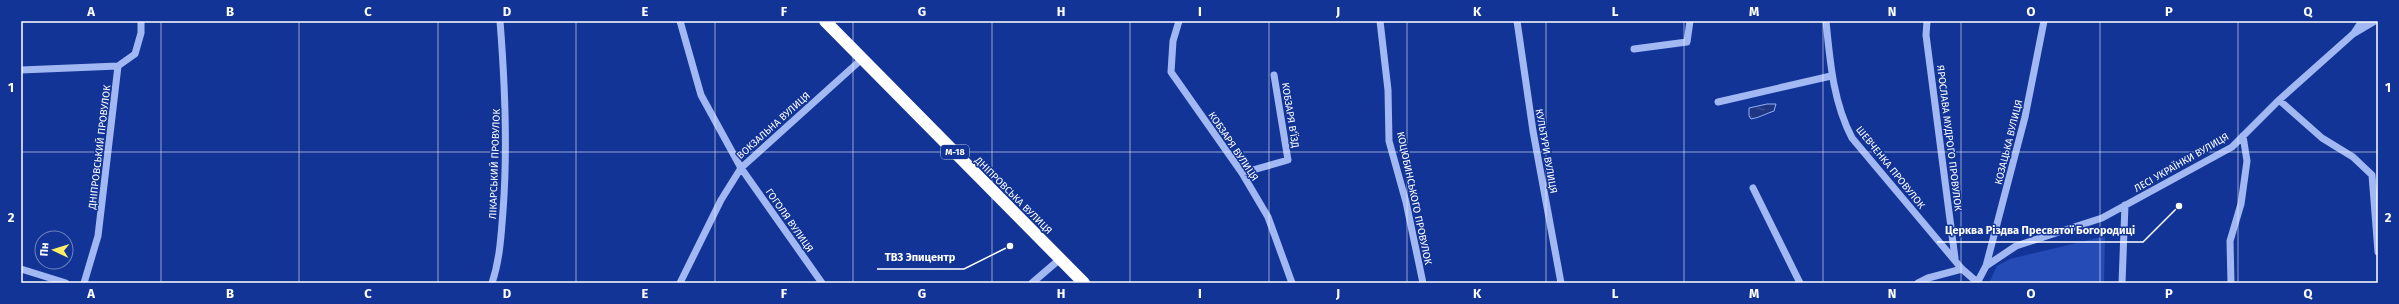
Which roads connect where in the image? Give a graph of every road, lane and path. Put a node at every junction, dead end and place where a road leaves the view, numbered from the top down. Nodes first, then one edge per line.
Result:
1 (141, 21) edge
2 (500, 21) edge
3 (680, 21) edge
4 (825, 21) edge
5 (1179, 21) edge
6 (1380, 21) edge
7 (1517, 21) edge
8 (1690, 21) edge
9 (1826, 21) edge
10 (1927, 21) edge
11 (2044, 21) edge
12 (2362, 21) edge
13 (2375, 21) edge
14 (2353, 34) junction
15 (1634, 48) dead end
16 (863, 58) junction
17 (118, 66) junction
18 (21, 70) edge
19 (1274, 75) dead end
20 (1831, 76) junction
21 (2279, 100) junction
22 (1718, 102) dead end
23 (2243, 136) junction
24 (741, 168) junction
25 (1242, 173) junction
26 (1753, 188) dead end
27 (2125, 205) junction
28 (2378, 252) edge
29 (1955, 258) junction
30 (1060, 259) junction
31 (1986, 266) junction
32 (1962, 269) junction
33 (21, 270) edge
34 (66, 283) edge
35 (84, 283) edge
36 (492, 283) edge
37 (680, 283) edge
38 (822, 283) edge
39 (1032, 283) edge
40 (1084, 283) edge
41 (1292, 283) edge
42 (1423, 283) edge
43 (1561, 283) edge
44 (1800, 283) edge
45 (1918, 283) edge
46 (1977, 283) edge
47 (2122, 283) edge
48 (2231, 283) edge

1 - 17 street
2 - 36 street, ЛІКАРСЬКИЙ ПРОВУЛОК
3 - 24 street, ГОГОЛЯ ВУЛИЦЯ
4 - 16 highway, ДНІПРОВСЬКА ВУЛИЦЯ / М-18
5 - 25 street, КОБЗАРЯ ВУЛИЦЯ
6 - 42 street, КОЦЮБИНСЬКОГО ПРОВУЛОК
7 - 43 street, КУЛЬТУРИ ВУЛИЦЯ
8 - 15 street
9 - 20 street, ШЕВЧЕНКА ПРОВУЛОК
10 - 29 street, ЯРОСЛАВА МУДРОГО ПРОВУЛОК
11 - 31 street, КОЗАЦЬКА ВУЛИЦЯ
12 - 14 street
13 - 14 street, ЛЕСІ УКРАЇНКИ ВУЛИЦЯ
14 - 21 street, ЛЕСІ УКРАЇНКИ ВУЛИЦЯ
16 - 24 street, ВОКЗАЛЬНА ВУЛИЦЯ
16 - 30 highway, ДНІПРОВСЬКА ВУЛИЦЯ / М-18
17 - 18 street
17 - 35 street, ДНІПРОВСЬКИЙ ПРОВУЛОК
19 - 25 street, КОБЗАРЯ В’ЇЗД
20 - 22 street
20 - 29 street, ШЕВЧЕНКА ПРОВУЛОК
21 - 23 street, ЛЕСІ УКРАЇНКИ ВУЛИЦЯ
21 - 28 street
23 - 27 street, ЛЕСІ УКРАЇНКИ ВУЛИЦЯ
23 - 48 street
24 - 37 street, ВОКЗАЛЬНА ВУЛИЦЯ
24 - 38 street, ГОГОЛЯ ВУЛИЦЯ
25 - 41 street, КОБЗАРЯ ВУЛИЦЯ
26 - 44 street
27 - 31 street, ЛЕСІ УКРАЇНКИ ВУЛИЦЯ
27 - 47 street
29 - 32 street, ШЕВЧЕНКА ПРОВУЛОК
30 - 39 street
30 - 40 highway, ДНІПРОВСЬКА ВУЛИЦЯ / М-18
31 - 46 street, ЛЕСІ УКРАЇНКИ ВУЛИЦЯ
32 - 45 street
32 - 46 street, ШЕВЧЕНКА ПРОВУЛОК
33 - 34 street

